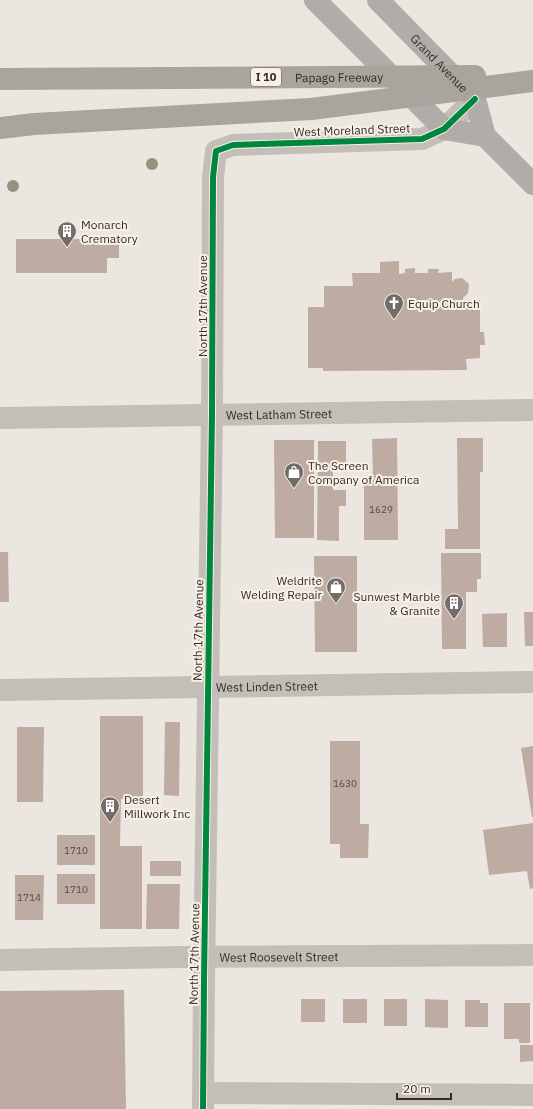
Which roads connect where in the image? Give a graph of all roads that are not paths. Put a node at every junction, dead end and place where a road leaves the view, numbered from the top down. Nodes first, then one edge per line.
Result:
1 (315, 0) edge
2 (378, 0) edge
3 (533, 76) edge
4 (0, 78) edge
5 (533, 81) edge
6 (476, 99) junction
7 (0, 128) edge
8 (444, 129) junction
9 (485, 136) junction
10 (216, 151) joint
11 (533, 184) edge
12 (533, 410) edge
13 (212, 414) junction
14 (0, 418) edge
15 (533, 682) edge
16 (208, 686) junction
17 (0, 690) edge
18 (533, 955) edge
19 (205, 958) junction
20 (0, 960) edge
21 (533, 1095) edge
22 (204, 1101) edge

1 - 8 main road
2 - 6 main road, Grand Avenue
3 - 4 highway, Papago Freeway / I 10, bridge
5 - 7 highway, bridge
6 - 8 street, West Moreland Street
6 - 9 main road, Grand Avenue
8 - 9 main road
8 - 10 street, West Moreland Street
9 - 11 main road
10 - 13 street, North 17th Avenue
12 - 13 street, West Latham Street
13 - 14 street, West Latham Street
13 - 16 street, North 17th Avenue
15 - 16 street, West Linden Street
16 - 17 street, West Linden Street
16 - 19 street, North 17th Avenue
18 - 19 street, West Roosevelt Street
19 - 20 street, West Roosevelt Street
19 - 22 street, North 17th Avenue
21 - 22 street

